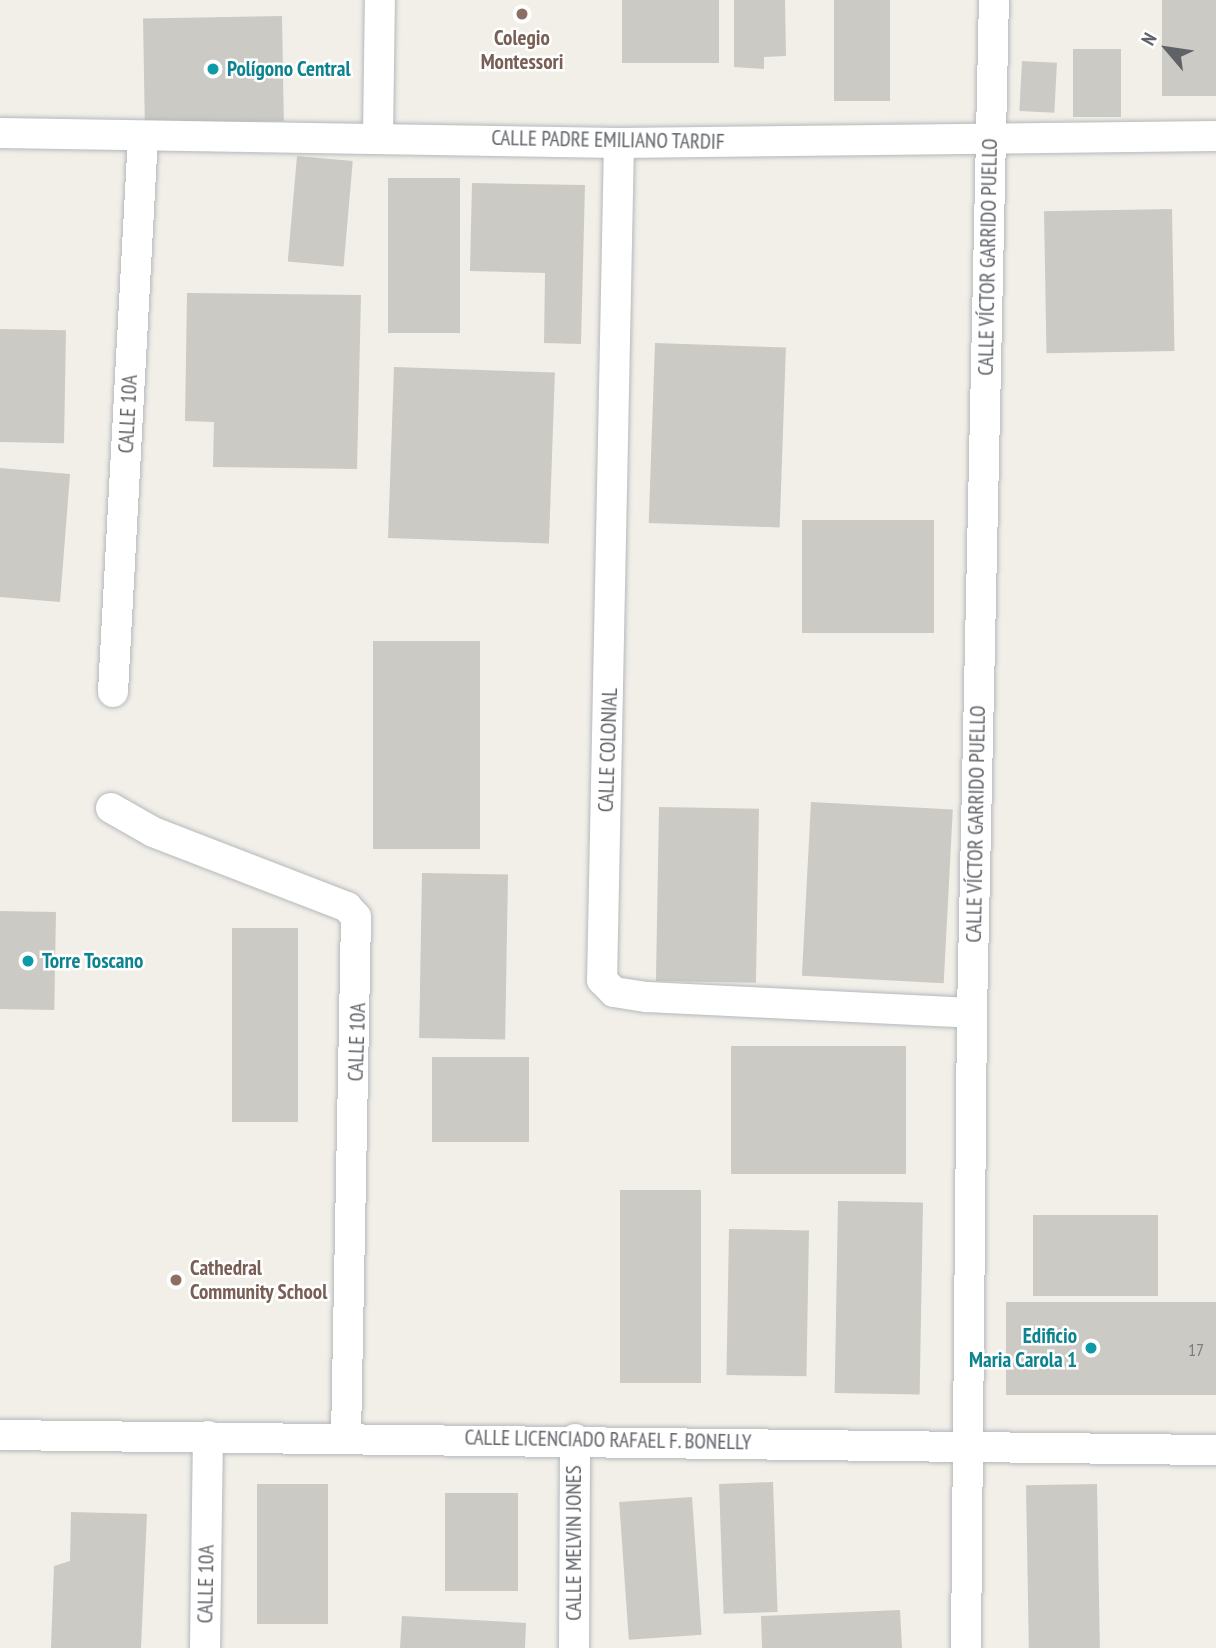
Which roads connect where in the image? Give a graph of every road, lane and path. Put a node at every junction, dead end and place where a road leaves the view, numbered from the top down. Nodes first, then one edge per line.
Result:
1 (380, 0) edge
2 (994, 0) edge
3 (0, 133) edge
4 (143, 136) junction
5 (378, 136) junction
6 (1216, 136) edge
7 (991, 139) junction
8 (619, 143) junction
9 (113, 692) dead end
10 (111, 808) dead end
11 (972, 1013) junction
12 (0, 1435) edge
13 (208, 1436) junction
14 (346, 1438) junction
15 (575, 1439) junction
16 (968, 1445) junction
17 (1216, 1450) edge
18 (205, 1648) edge
19 (574, 1648) edge
20 (966, 1648) edge

1 - 5 street
2 - 7 street, CALLE VÍCTOR GARRIDO PUELLO
3 - 4 street, CALLE PADRE EMILIANO TARDIF
4 - 5 street, CALLE PADRE EMILIANO TARDIF
4 - 9 street, CALLE 10A
5 - 8 street, CALLE PADRE EMILIANO TARDIF
6 - 7 street, CALLE PADRE EMILIANO TARDIF
7 - 8 street, CALLE PADRE EMILIANO TARDIF
7 - 11 street, CALLE VÍCTOR GARRIDO PUELLO
8 - 11 street, CALLE COLONIAL
10 - 14 street, CALLE 10A
11 - 16 street, CALLE VÍCTOR GARRIDO PUELLO
12 - 13 street, CALLE LICENCIADO RAFAEL F. BONELLY
13 - 14 street, CALLE LICENCIADO RAFAEL F. BONELLY
13 - 18 street, CALLE 10A
14 - 15 street, CALLE LICENCIADO RAFAEL F. BONELLY
15 - 16 street, CALLE LICENCIADO RAFAEL F. BONELLY
15 - 19 street, CALLE MELVIN JONES
16 - 17 street, CALLE LICENCIADO RAFAEL F. BONELLY
16 - 20 street, CALLE VÍCTOR GARRIDO PUELLO

